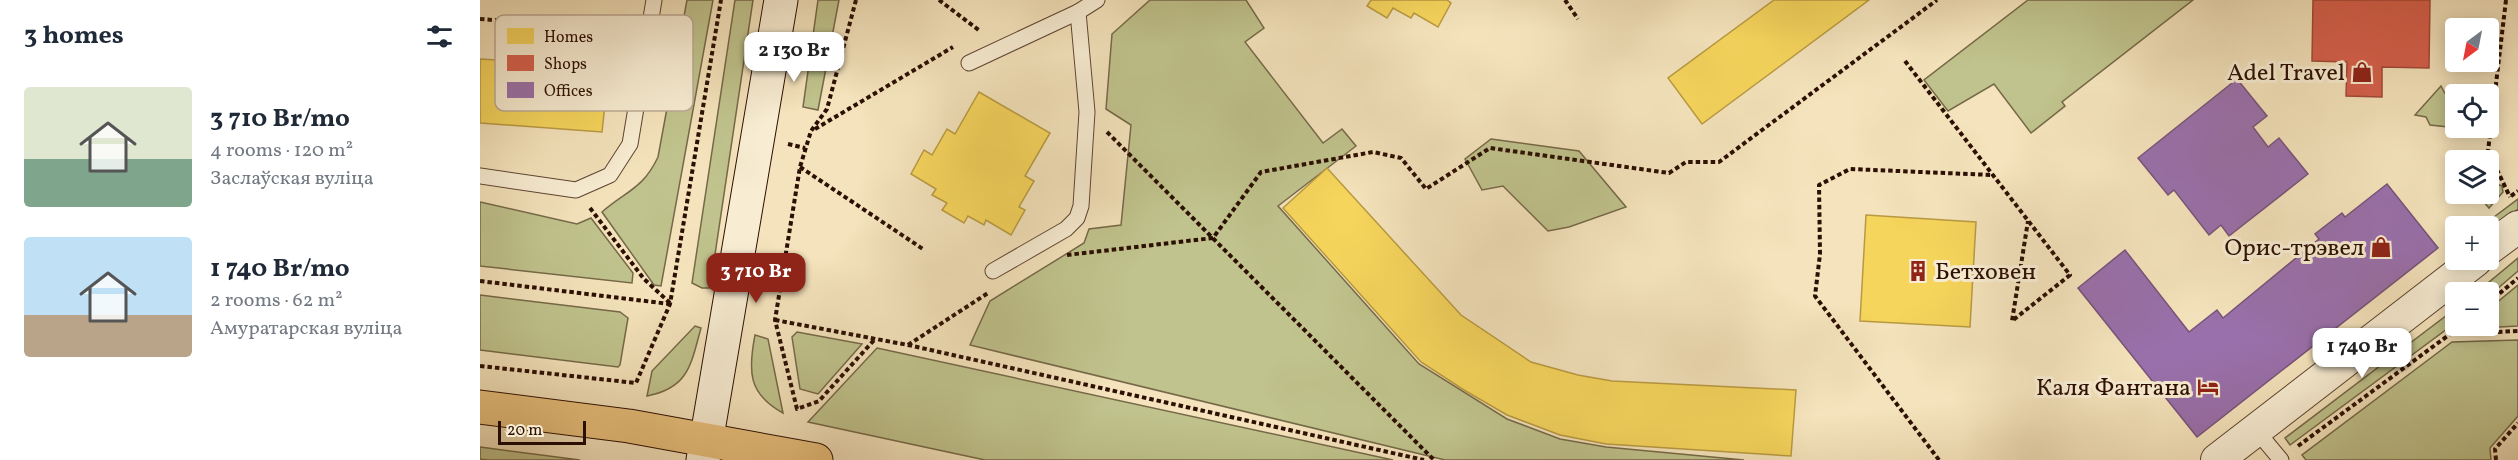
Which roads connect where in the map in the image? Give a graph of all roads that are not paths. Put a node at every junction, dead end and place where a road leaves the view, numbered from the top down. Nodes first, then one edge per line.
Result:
1 (654, 0) edge
2 (781, 0) edge
3 (1097, 0) edge
4 (1078, 12) junction
5 (652, 15) edge
6 (969, 63) road end
7 (636, 111) edge
8 (480, 176) edge
9 (2510, 215) edge
10 (2499, 232) edge
11 (2464, 270) edge
12 (993, 271) dead end
13 (480, 407) edge
14 (2271, 448) edge
15 (705, 450) edge
16 (816, 460) edge
17 (2217, 460) edge

1 - 5 lane
2 - 15 main road
3 - 4 lane
4 - 6 lane
4 - 12 lane
7 - 8 lane
9 - 10 street
11 - 14 street
13 - 15 main road
14 - 17 street
15 - 16 main road

